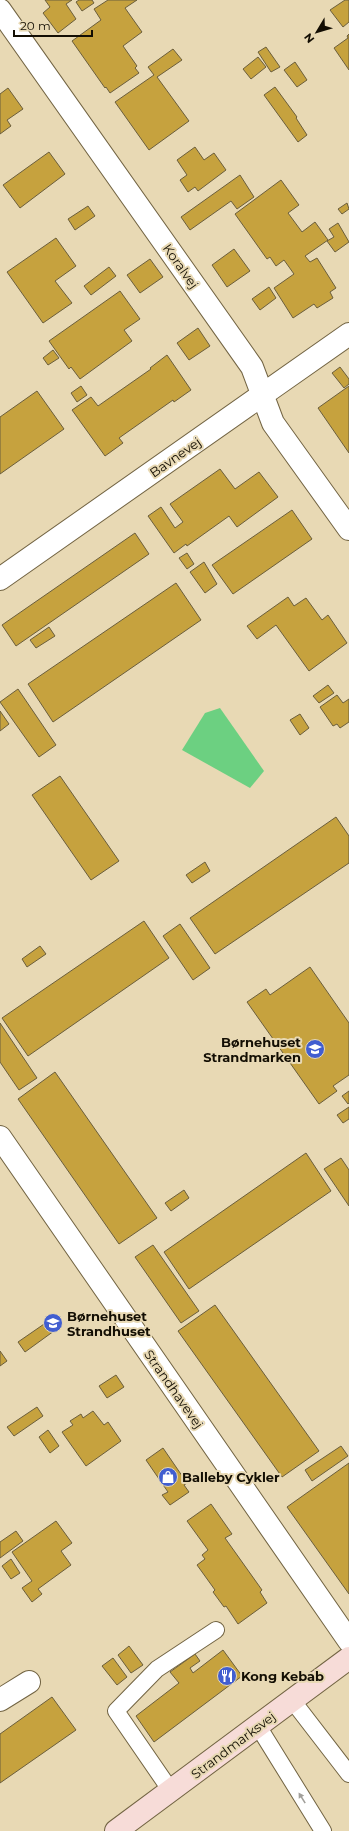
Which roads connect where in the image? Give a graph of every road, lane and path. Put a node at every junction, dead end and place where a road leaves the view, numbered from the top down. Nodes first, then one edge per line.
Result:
1 (0, 10) edge
2 (349, 334) edge
3 (263, 394) junction
4 (349, 529) edge
5 (0, 580) edge
6 (0, 1137) edge
7 (216, 1630) dead end
8 (349, 1640) edge
9 (349, 1658) edge
10 (29, 1682) dead end
11 (0, 1700) edge
12 (292, 1700) junction
13 (258, 1726) junction
14 (349, 1774) edge
15 (171, 1791) junction
16 (116, 1831) edge
17 (323, 1831) edge

1 - 3 street, Koralvej
2 - 3 street, Bavnevej
3 - 4 street, Koralvej
3 - 5 street, Bavnevej
6 - 8 street, Strandhavevej
7 - 15 lane
9 - 12 street, Strandmarksvej
10 - 11 street
12 - 13 street, Strandmarksvej
12 - 14 lane
13 - 15 street, Strandmarksvej
17 -> 13 lane
15 - 16 street, Strandmarksvej

